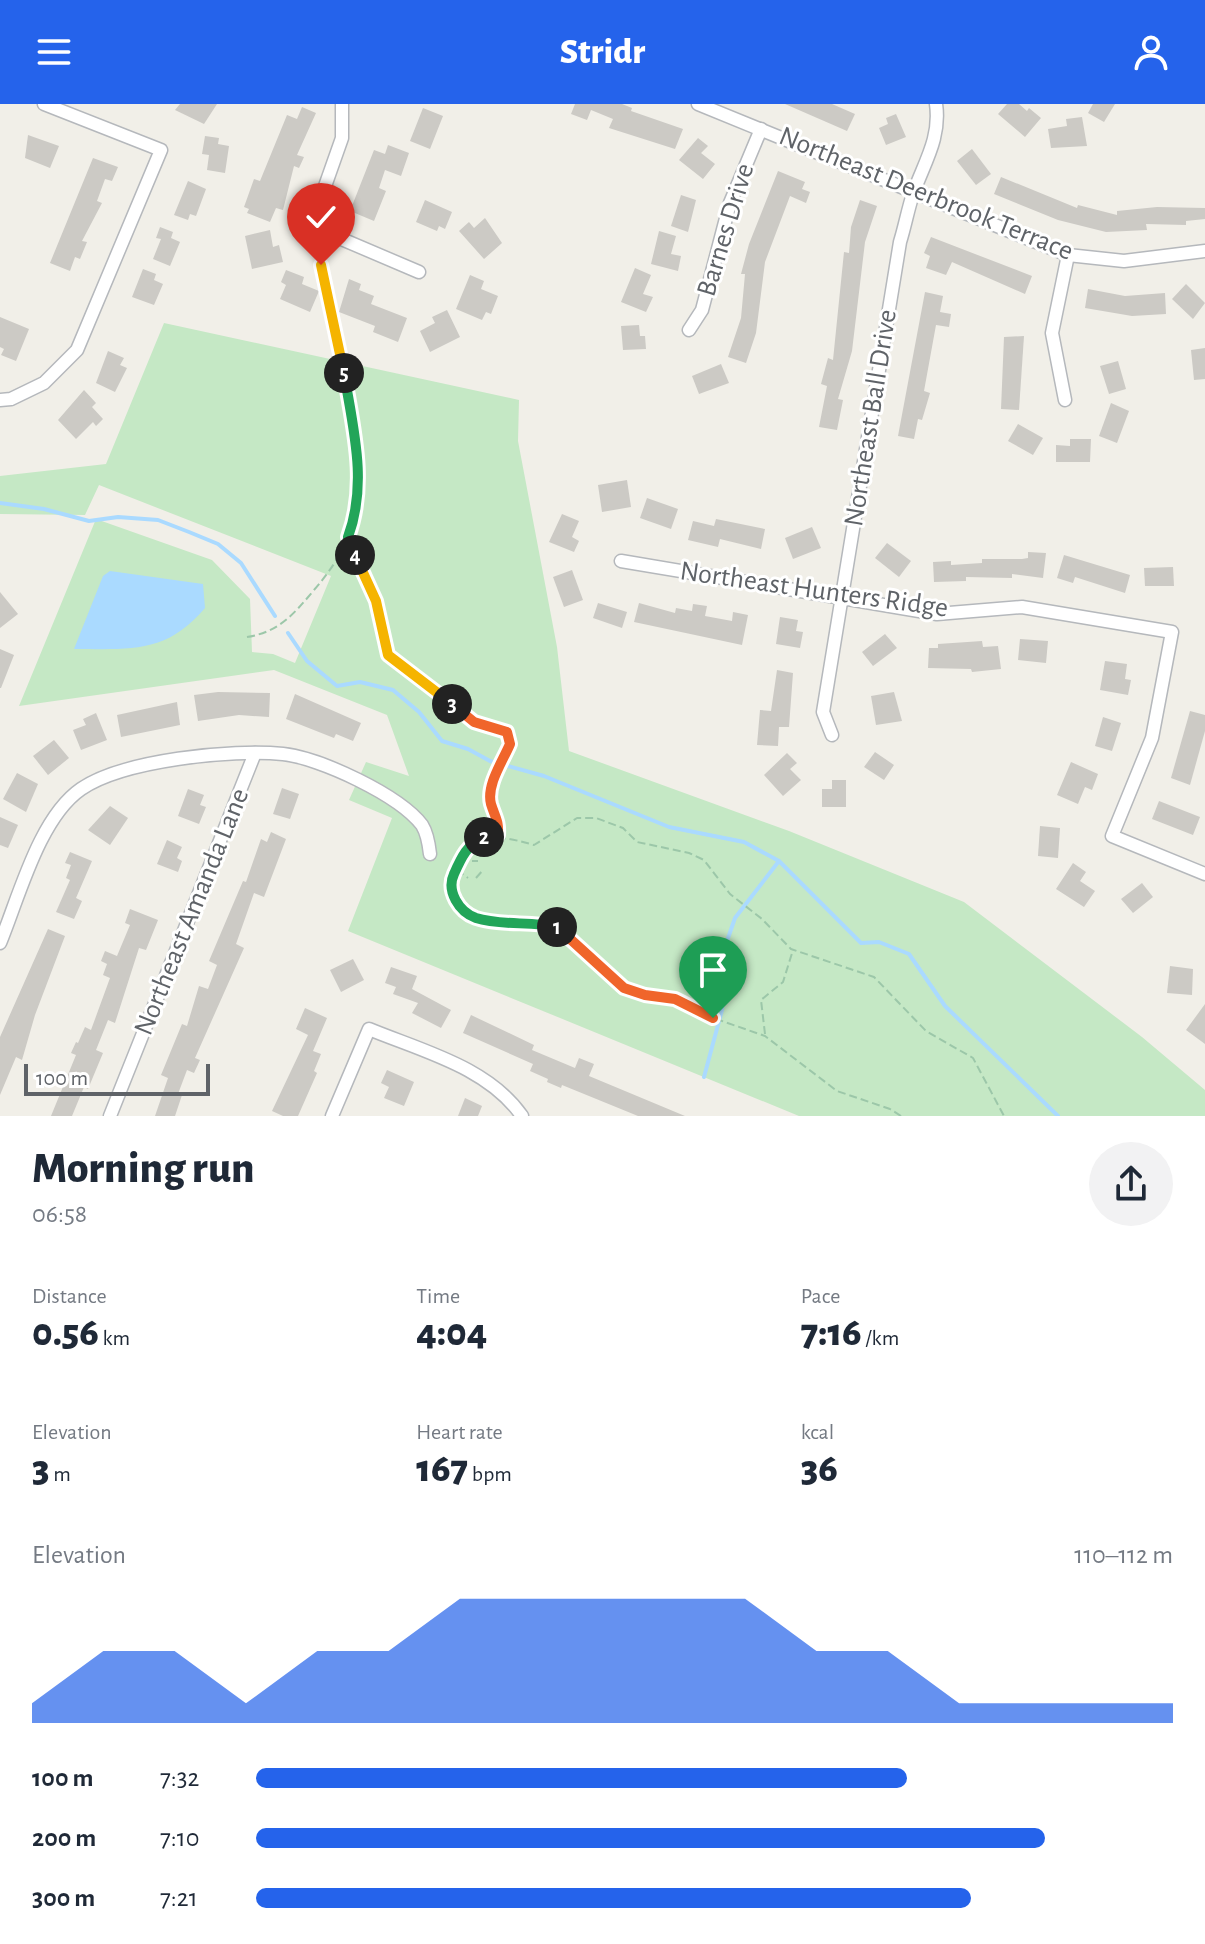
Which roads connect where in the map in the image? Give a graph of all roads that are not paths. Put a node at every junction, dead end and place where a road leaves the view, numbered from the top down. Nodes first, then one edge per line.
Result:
1 (44, 104) edge
2 (342, 104) edge
3 (698, 104) edge
4 (936, 104) edge
5 (761, 129) junction
6 (914, 192) junction
7 (1205, 251) edge
8 (1068, 255) junction
9 (419, 272) dead end
10 (689, 330) dead end
11 (0, 400) edge
12 (1065, 400) dead end
13 (621, 561) dead end
14 (841, 599) junction
15 (832, 735) dead end
16 (255, 753) junction
17 (430, 854) dead end
18 (1205, 874) edge
19 (0, 943) edge
20 (110, 1116) edge
21 (332, 1116) edge
22 (522, 1116) edge

1 - 11 street
2 - 9 street
3 - 5 street, Northeast Deerbrook Terrace
4 - 6 street, Northeast Ball Drive
5 - 6 street, Northeast Deerbrook Terrace
5 - 10 street, Barnes Drive
6 - 8 street, Northeast Deerbrook Terrace
6 - 14 street, Northeast Ball Drive
7 - 8 street, Northeast Deerbrook Terrace
8 - 12 street
13 - 14 street, Northeast Hunters Ridge
14 - 15 street, Northeast Ball Drive
14 - 18 street, Northeast Hunters Ridge
16 - 17 street
16 - 19 street
16 - 20 street, Northeast Amanda Lane
21 - 22 street

